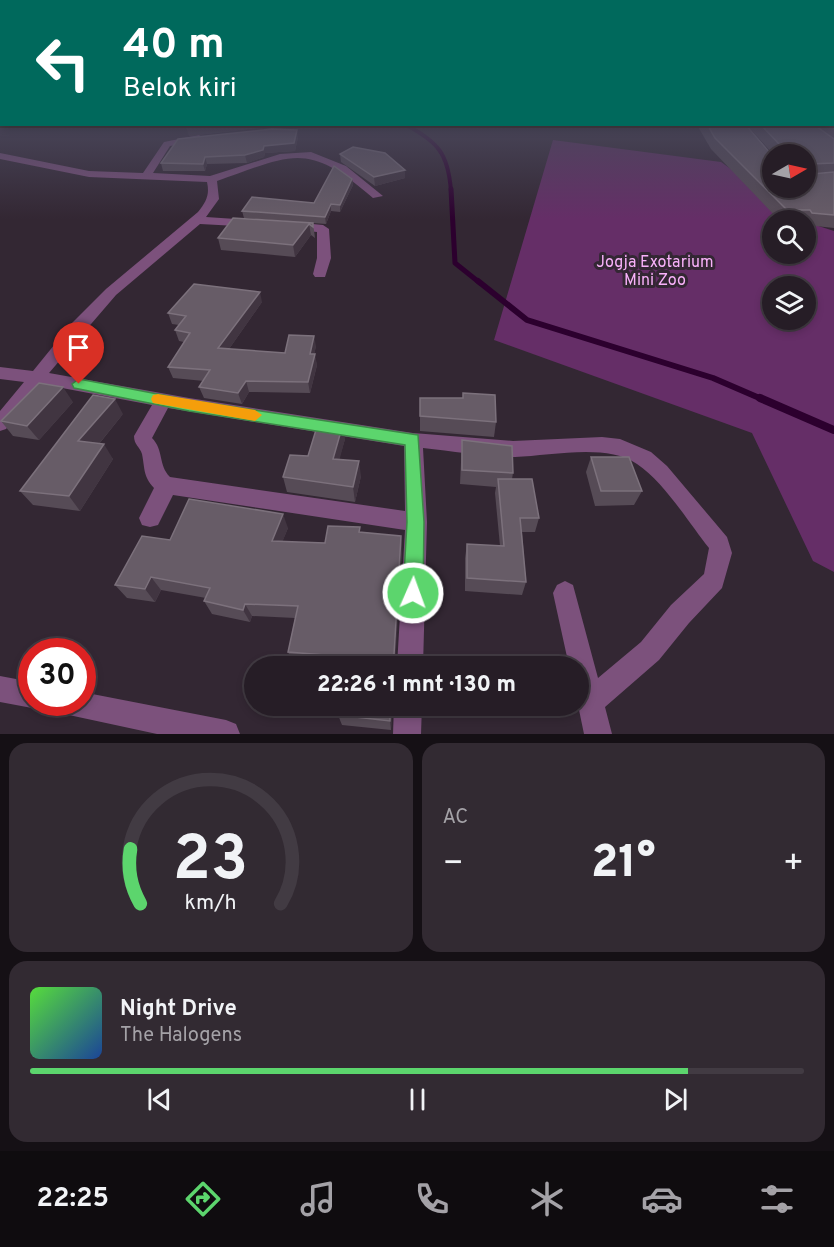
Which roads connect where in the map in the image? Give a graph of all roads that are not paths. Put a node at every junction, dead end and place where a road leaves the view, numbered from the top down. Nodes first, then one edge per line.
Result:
1 (162, 151) edge
2 (0, 156) edge
3 (146, 176) junction
4 (211, 179) junction
5 (377, 196) dead end
6 (195, 220) junction
7 (320, 274) dead end
8 (0, 373) edge
9 (37, 377) junction
10 (163, 400) junction
11 (0, 424) edge
12 (413, 440) junction
13 (164, 485) junction
14 (150, 518) dead end
15 (416, 522) junction
16 (565, 593) dead end
17 (410, 656) edge
18 (0, 689) edge
19 (18, 692) edge
20 (591, 702) junction
21 (96, 708) edge
22 (408, 716) edge
23 (226, 734) edge
24 (407, 734) edge
25 (598, 734) edge

1 - 3 street
2 - 3 street
3 - 4 street
4 - 5 street
4 - 6 street
6 - 7 street
6 - 9 street
8 - 9 street
9 - 10 street
9 - 11 street
10 - 12 street
10 - 13 street
12 - 15 street
12 - 20 street
13 - 14 street
13 - 15 street
15 - 17 street
16 - 20 street
18 - 19 street
20 - 25 street
21 - 23 street
22 - 24 street

